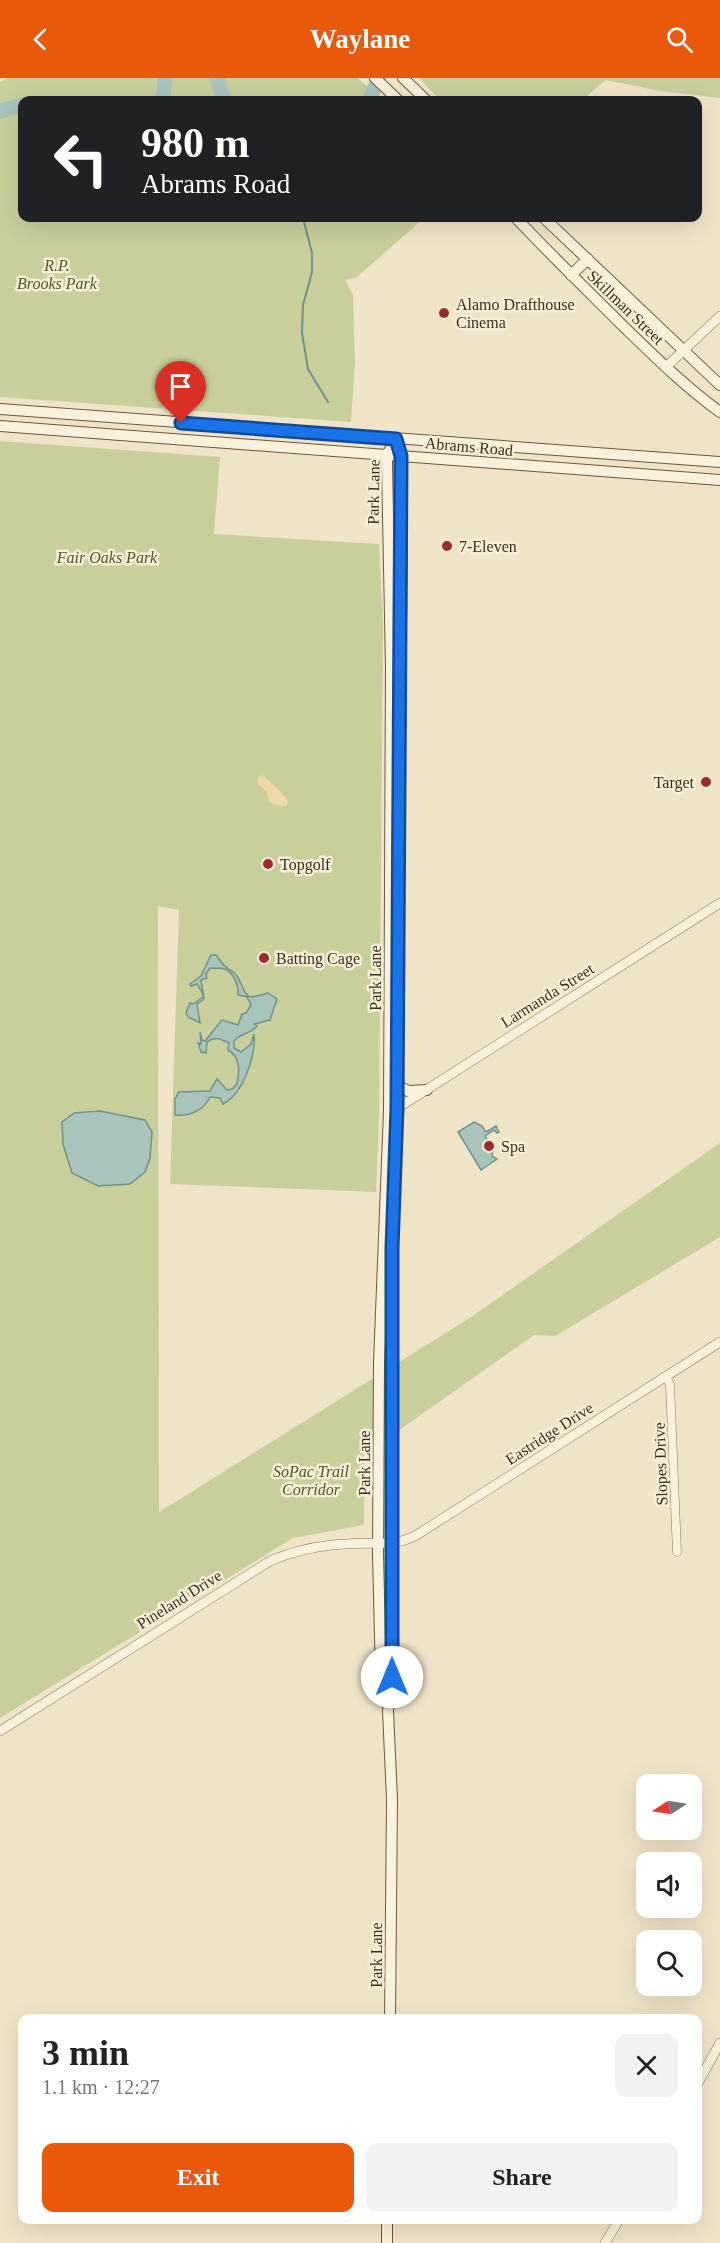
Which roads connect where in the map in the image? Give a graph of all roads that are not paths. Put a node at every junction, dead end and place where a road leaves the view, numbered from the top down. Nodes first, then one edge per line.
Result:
1 (375, 78) edge
2 (403, 78) edge
3 (394, 96) edge
4 (422, 96) edge
5 (520, 222) edge
6 (548, 222) edge
7 (588, 260) junction
8 (571, 275) junction
9 (720, 316) edge
10 (683, 350) junction
11 (666, 367) junction
12 (720, 385) edge
13 (0, 409) edge
14 (720, 412) edge
15 (0, 426) edge
16 (396, 439) junction
17 (580, 452) junction
18 (387, 455) junction
19 (401, 456) junction
20 (720, 462) edge
21 (579, 470) junction
22 (720, 480) edge
23 (720, 903) edge
24 (397, 1085) junction
25 (427, 1090) junction
26 (393, 1109) junction
27 (387, 1269) junction
28 (720, 1342) edge
29 (379, 1363) junction
30 (393, 1364) junction
31 (666, 1376) junction
32 (391, 1542) junction
33 (378, 1543) junction
34 (677, 1552) dead end
35 (388, 1711) junction
36 (0, 1731) edge
37 (390, 2014) edge
38 (720, 2043) edge
39 (702, 2076) edge
40 (387, 2224) edge
41 (617, 2224) edge
42 (387, 2243) edge
43 (605, 2243) edge

1 - 3 main road
2 - 4 main road
5 - 8 main road, Skillman Street
6 - 7 main road, Skillman Street
7 - 8 main road
7 - 10 main road, Skillman Street
8 - 11 main road, Skillman Street
9 - 10 street
10 - 11 street
10 - 12 main road, Skillman Street
11 - 14 main road, Skillman Street
13 - 16 main road, Abrams Road
15 - 18 main road, Abrams Road
16 - 17 main road, Abrams Road
16 - 18 main road, Park Lane
16 - 19 main road, Park Lane
17 - 20 main road, Abrams Road
17 - 21 main road
18 - 19 main road, Abrams Road
18 - 26 main road, Park Lane
19 - 21 main road, Abrams Road
19 - 24 main road, Park Lane
21 - 22 main road, Abrams Road
23 - 25 street, Larmanda Street
24 - 25 main road
24 - 26 main road, Park Lane
25 - 26 street, Larmanda Street
26 - 27 main road, Park Lane
27 - 29 main road, Park Lane
27 - 30 main road, Park Lane
28 - 31 street, Eastridge Drive
29 - 30 main road
29 - 33 main road, Park Lane
30 - 32 main road, Park Lane
31 - 32 street, Eastridge Drive
31 - 34 street, Slopes Drive
32 - 33 street, Pineland Drive
32 - 35 main road, Park Lane
33 - 35 main road, Park Lane
33 - 36 street, Pineland Drive
35 - 37 main road, Park Lane
38 - 39 street
40 - 42 main road
41 - 43 street

